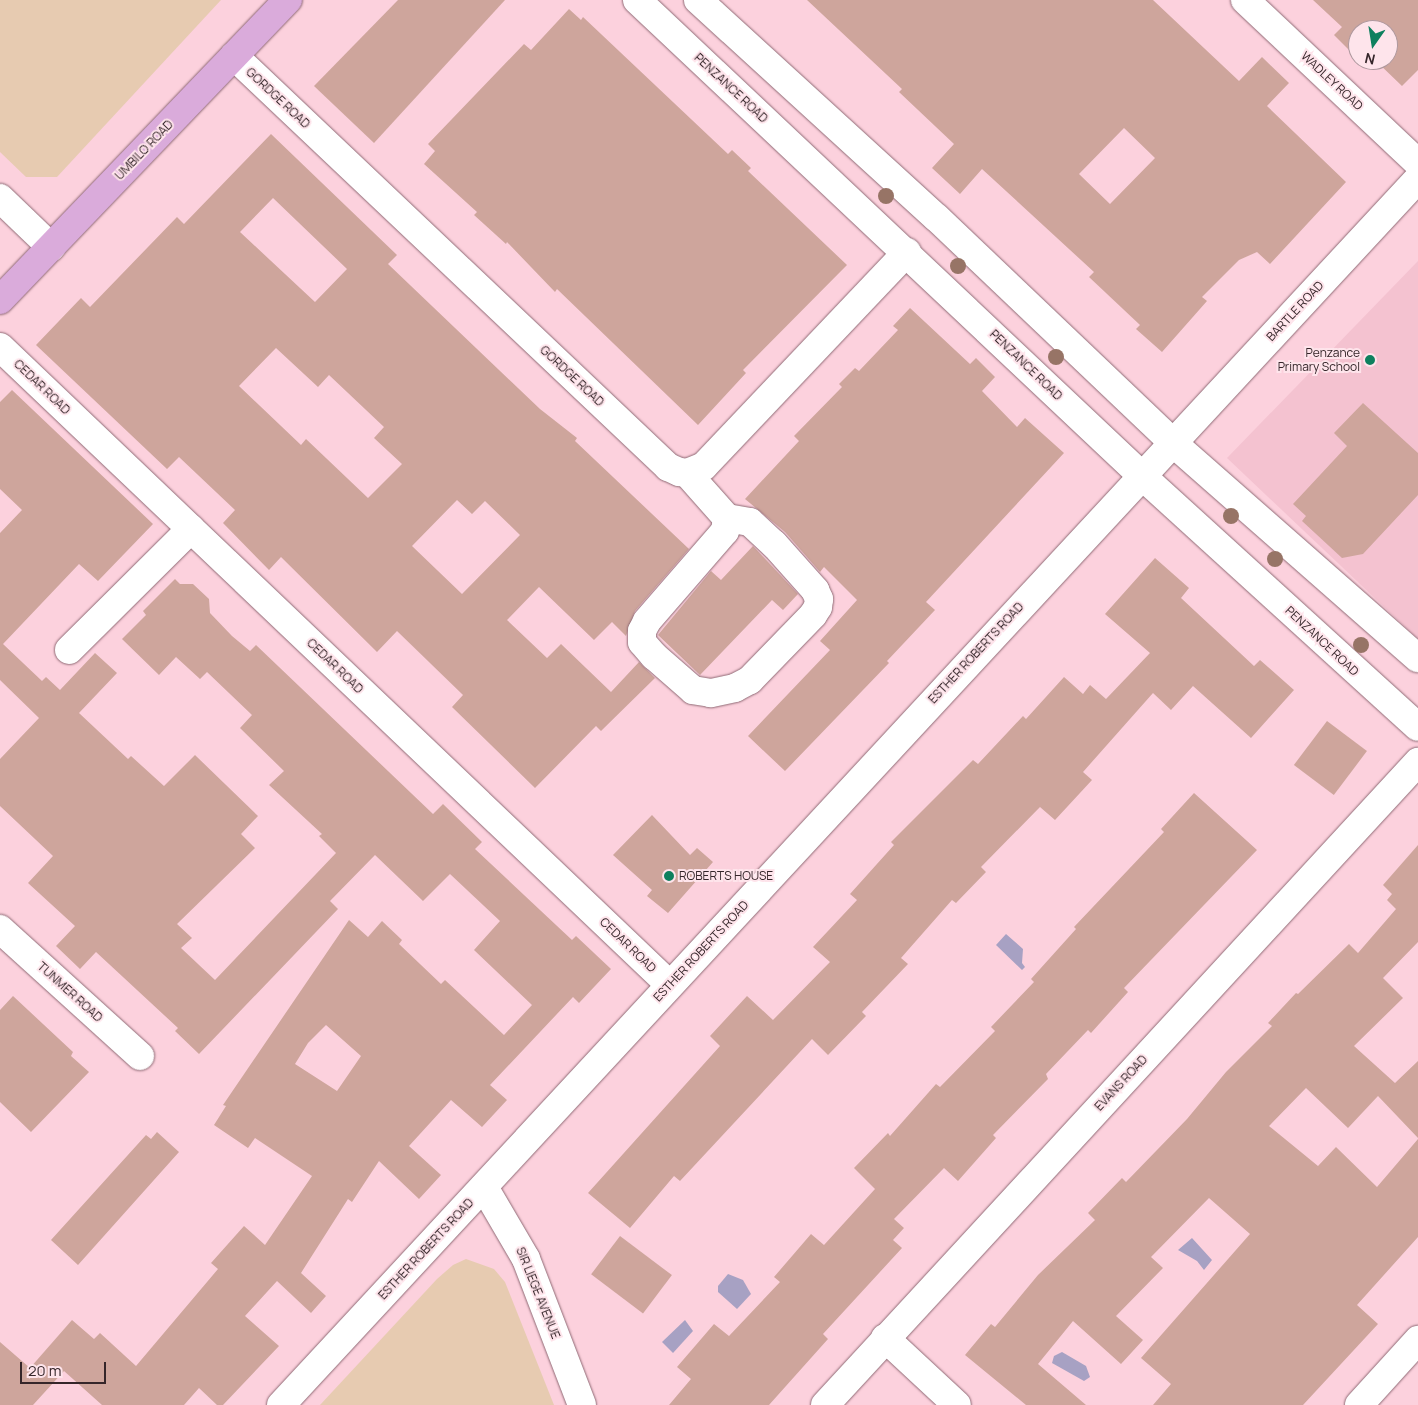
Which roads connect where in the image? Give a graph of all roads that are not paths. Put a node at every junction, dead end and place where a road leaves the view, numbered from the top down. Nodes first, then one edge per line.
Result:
1 (288, 0) edge
2 (637, 0) edge
3 (698, 0) edge
4 (1245, 0) edge
5 (234, 56) junction
6 (844, 137) junction
7 (1418, 163) edge
8 (813, 164) junction
9 (1418, 179) edge
10 (0, 198) edge
11 (51, 247) junction
12 (906, 252) junction
13 (0, 300) edge
14 (0, 347) edge
15 (1173, 443) junction
16 (687, 473) junction
17 (1141, 474) junction
18 (727, 518) junction
19 (191, 529) junction
20 (69, 650) dead end
21 (1418, 658) edge
22 (1417, 725) edge
23 (1418, 762) edge
24 (0, 929) edge
25 (670, 985) junction
26 (140, 1056) dead end
27 (484, 1187) junction
28 (885, 1338) junction
29 (1418, 1340) edge
30 (281, 1405) edge
31 (582, 1405) edge
32 (825, 1405) edge
33 (958, 1405) edge
34 (1358, 1405) edge

1 - 5 main road, UMBILO ROAD
2 - 8 street, PENZANCE ROAD
3 - 6 street
4 - 7 street, WADLEY ROAD
5 - 11 main road, UMBILO ROAD
5 - 16 street, GORDGE ROAD
6 - 8 street
6 - 15 street
8 - 12 street, PENZANCE ROAD
9 - 15 street, BARTLE ROAD
10 - 11 street
11 - 13 main road, UMBILO ROAD
12 - 16 street
12 - 17 street, PENZANCE ROAD
14 - 19 street, CEDAR ROAD
15 - 17 street, BARTLE ROAD
15 - 21 street
16 - 18 street
17 - 22 street, PENZANCE ROAD
17 - 25 street, ESTHER ROBERTS ROAD
18 - 18 street
19 - 20 street
19 - 25 street, CEDAR ROAD
23 - 28 street, EVANS ROAD
24 - 26 street, TUNMER ROAD
25 - 27 street, ESTHER ROBERTS ROAD
27 - 30 street, ESTHER ROBERTS ROAD
27 - 31 street, SIR LIEGE AVENUE
28 - 32 street, EVANS ROAD
28 - 33 street
29 - 34 street

